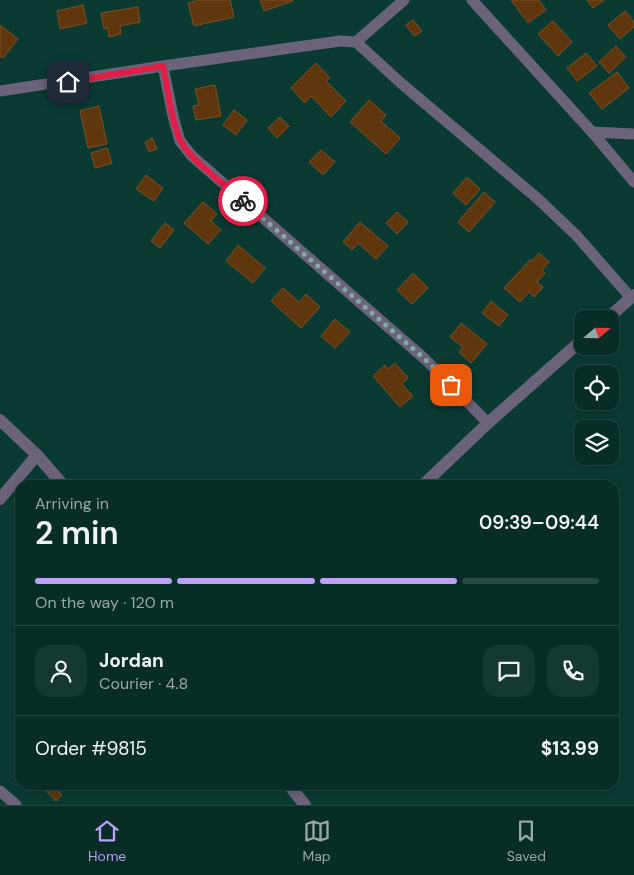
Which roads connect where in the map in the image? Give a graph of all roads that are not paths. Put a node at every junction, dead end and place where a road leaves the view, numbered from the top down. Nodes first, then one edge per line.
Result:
1 (404, 0) edge
2 (472, 0) edge
3 (356, 42) junction
4 (163, 66) junction
5 (0, 92) edge
6 (592, 132) junction
7 (634, 134) edge
8 (634, 182) edge
9 (633, 296) edge
10 (617, 310) edge
11 (574, 347) edge
12 (0, 420) edge
13 (488, 423) junction
14 (37, 455) junction
15 (16, 480) edge
16 (59, 480) edge
17 (428, 480) edge
18 (15, 481) edge
19 (0, 499) edge
20 (293, 790) edge
21 (0, 791) edge
22 (16, 805) edge
23 (305, 805) edge

1 - 3 street
2 - 6 street
3 - 4 street
3 - 9 street
4 - 5 street
4 - 13 street
6 - 7 street
6 - 8 street
9 - 10 street
11 - 13 street
12 - 14 street
13 - 17 street
14 - 15 street
14 - 16 street
18 - 19 street
20 - 23 street
21 - 22 street

